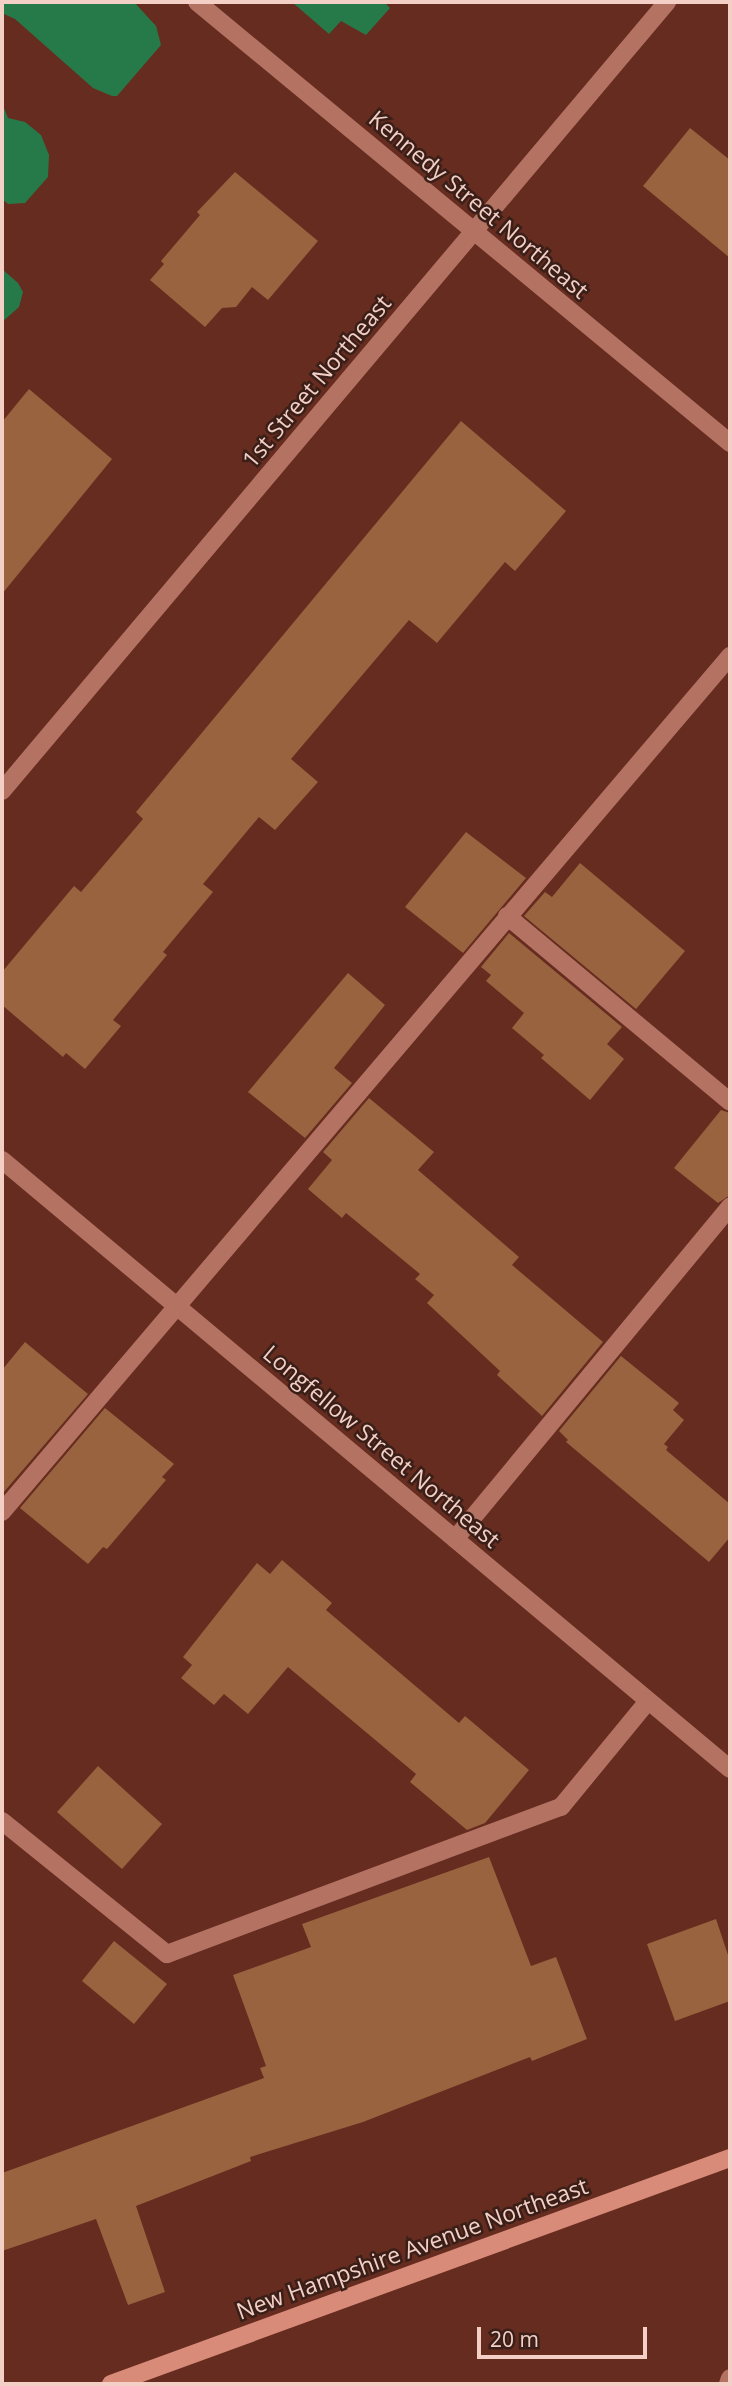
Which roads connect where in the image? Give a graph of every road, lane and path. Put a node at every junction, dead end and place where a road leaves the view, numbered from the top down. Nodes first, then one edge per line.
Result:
1 (197, 2) edge
2 (667, 2) edge
3 (474, 232) junction
4 (730, 443) edge
5 (730, 656) edge
6 (2, 791) edge
7 (507, 916) junction
8 (730, 1102) edge
9 (2, 1160) edge
10 (730, 1206) edge
11 (175, 1306) junction
12 (2, 1512) edge
13 (455, 1539) junction
14 (648, 1701) junction
15 (730, 1769) edge
16 (2, 1821) edge
17 (730, 2158) edge
18 (730, 2378) edge
19 (111, 2384) edge
20 (728, 2384) edge

1 - 3 street, Kennedy Street Northeast
2 - 3 street, 1st Street Northeast
3 - 4 street, Kennedy Street Northeast
3 - 6 street, 1st Street Northeast
5 - 7 street
7 - 8 street
7 - 11 street
9 - 11 street, Longfellow Street Northeast
10 - 13 street
11 - 12 street
11 - 13 street, Longfellow Street Northeast
13 - 14 street, Longfellow Street Northeast
14 - 15 street, Longfellow Street Northeast
14 - 16 street
17 - 19 main road, New Hampshire Avenue Northeast
18 - 20 street

